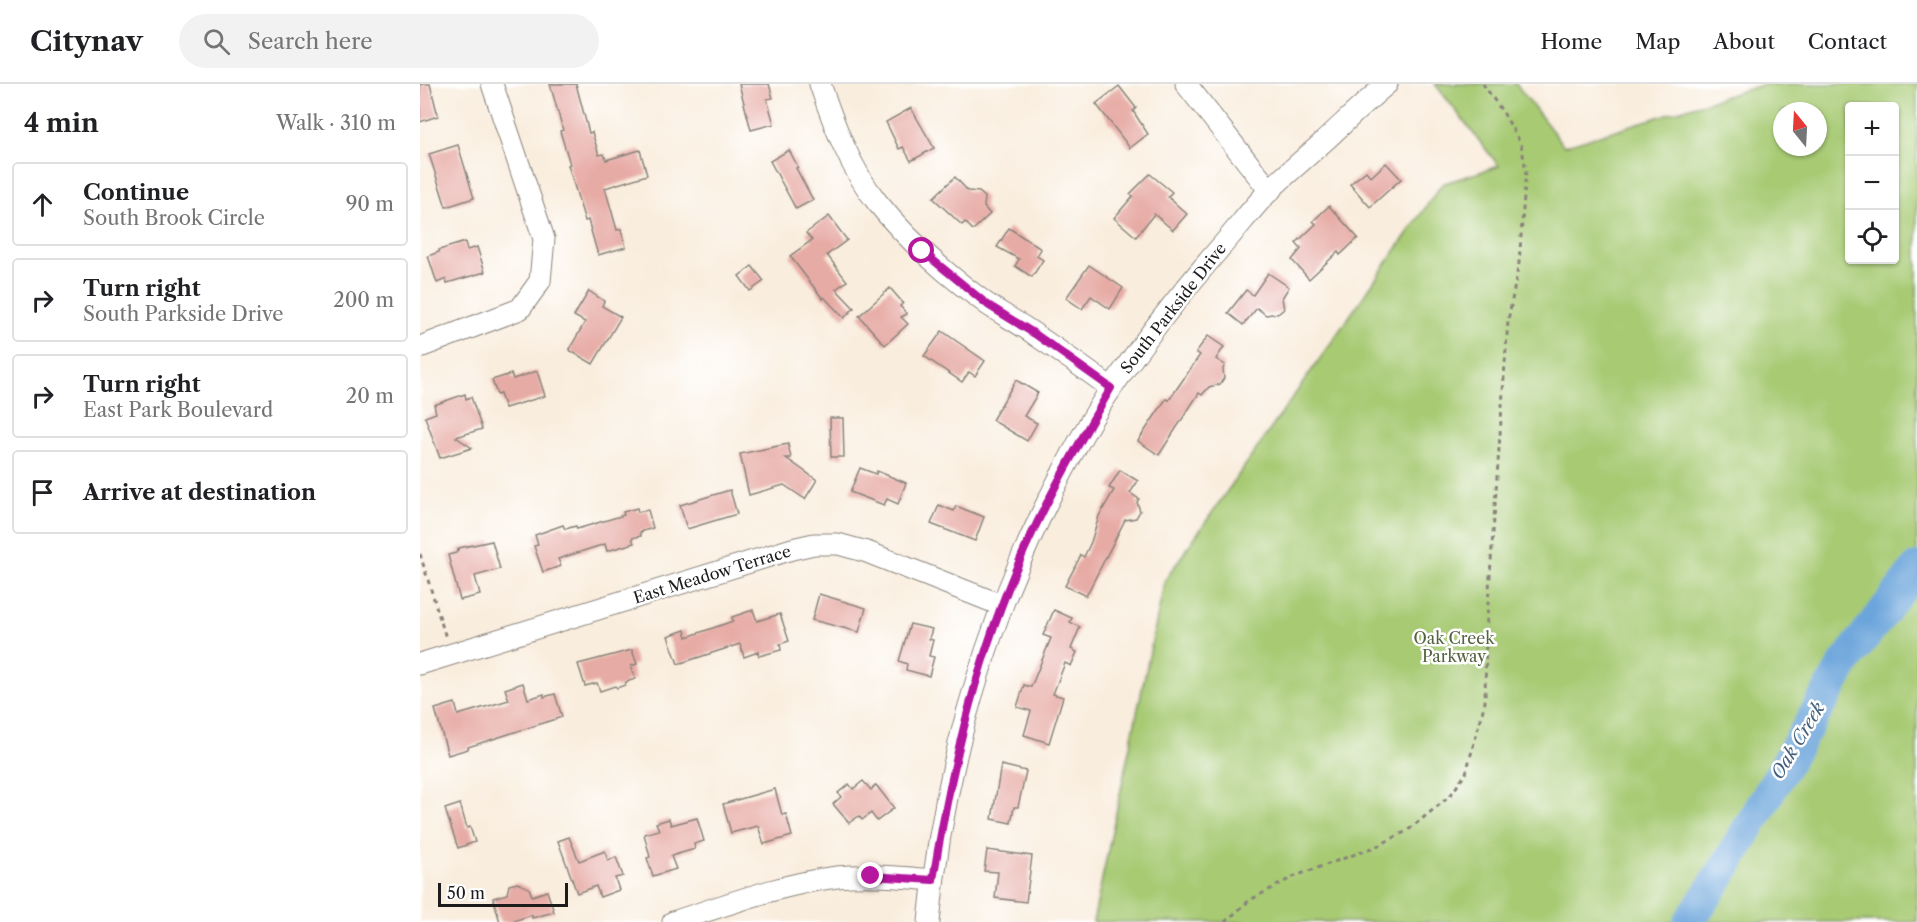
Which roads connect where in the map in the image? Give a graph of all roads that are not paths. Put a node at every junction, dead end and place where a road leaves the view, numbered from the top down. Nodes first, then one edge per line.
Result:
1 (492, 84) edge
2 (820, 84) edge
3 (1186, 84) edge
4 (1387, 84) edge
5 (1270, 190) junction
6 (420, 348) edge
7 (1111, 388) junction
8 (1001, 605) junction
9 (420, 664) edge
10 (933, 880) junction
11 (673, 922) edge
12 (929, 922) edge

1 - 6 street
2 - 7 street
3 - 5 street
4 - 5 street, South Parkside Drive
5 - 7 street, South Parkside Drive
7 - 8 street, South Parkside Drive
8 - 9 street, East Meadow Terrace
8 - 10 street, South Parkside Drive
10 - 11 street
10 - 12 street, South Parkside Drive

